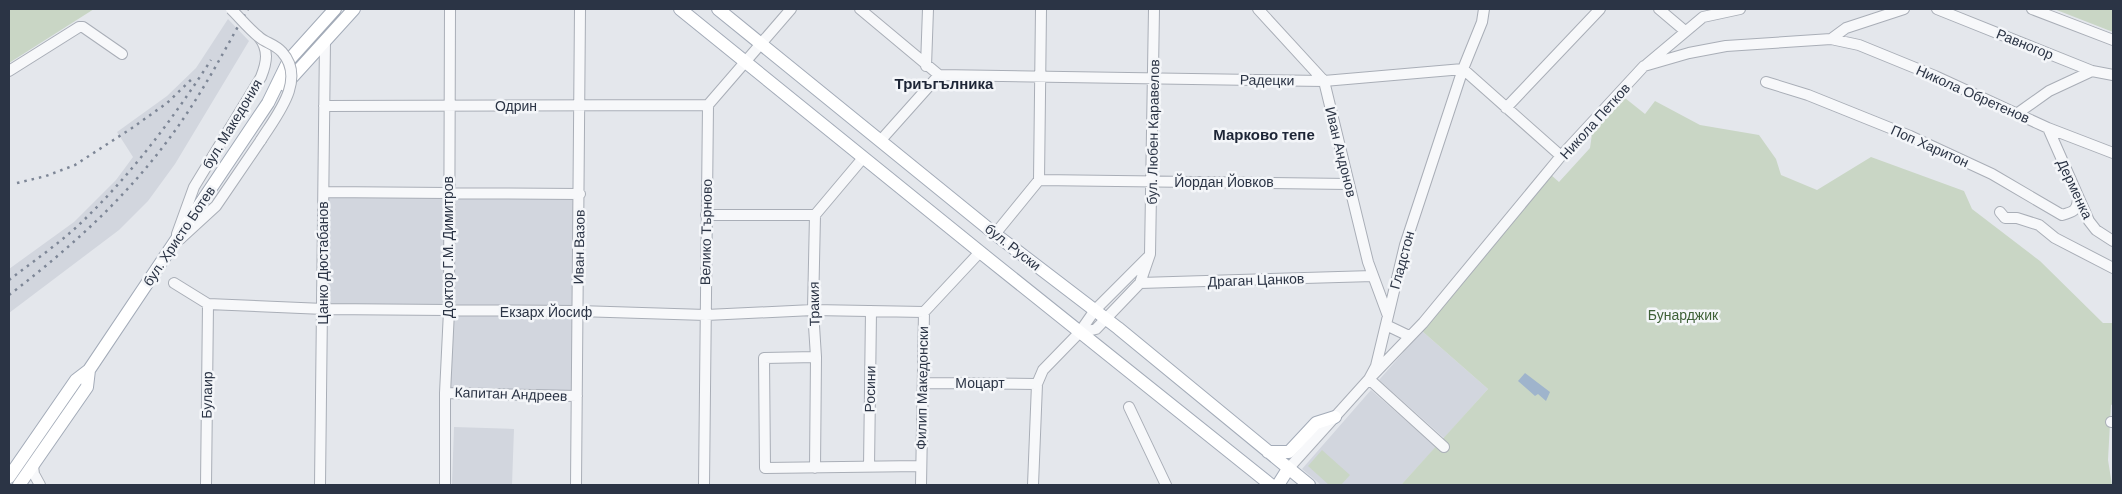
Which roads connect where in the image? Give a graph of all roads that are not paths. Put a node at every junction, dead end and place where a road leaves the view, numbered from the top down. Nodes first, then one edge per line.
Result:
1 (231, 9) edge
2 (335, 9) edge
3 (354, 9) edge
4 (450, 9) edge
5 (580, 9) edge
6 (680, 9) edge
7 (718, 9) edge
8 (790, 9) edge
9 (860, 9) edge
10 (928, 9) edge
11 (1041, 9) edge
12 (1154, 9) edge
13 (1262, 9) edge
14 (1484, 9) edge
15 (1491, 9) edge
16 (1600, 9) edge
17 (1659, 9) edge
18 (1740, 9) edge
19 (1904, 9) edge
20 (1937, 9) edge
21 (2032, 9) edge
22 (1482, 22) junction
23 (1685, 31) junction
24 (259, 37) junction
25 (1831, 39) junction
26 (325, 40) junction
27 (2113, 40) edge
28 (760, 44) junction
29 (122, 54) dead end
30 (745, 61) junction
31 (926, 66) junction
32 (1644, 66) junction
33 (1463, 69) junction
34 (9, 71) edge
35 (2092, 71) junction
36 (939, 75) junction
37 (2113, 75) edge
38 (1041, 76) junction
39 (1154, 79) junction
40 (1324, 81) junction
41 (1766, 82) dead end
42 (268, 103) junction
43 (324, 106) junction
44 (450, 106) junction
45 (580, 106) junction
46 (708, 106) junction
47 (1506, 108) junction
48 (2018, 113) junction
49 (2048, 128) junction
50 (881, 140) junction
51 (2113, 153) edge
52 (1561, 156) junction
53 (863, 158) junction
54 (1039, 180) junction
55 (1153, 182) junction
56 (1349, 184) junction
57 (324, 192) junction
58 (449, 193) junction
59 (580, 194) junction
60 (2078, 199) junction
61 (2000, 212) dead end
62 (706, 215) junction
63 (815, 215) junction
64 (995, 234) junction
65 (2113, 240) edge
66 (173, 244) junction
67 (980, 252) junction
68 (1150, 254) junction
69 (2113, 268) edge
70 (1373, 276) junction
71 (174, 283) dead end
72 (1140, 283) junction
73 (208, 304) junction
74 (324, 309) junction
75 (813, 310) junction
76 (1095, 310) junction
77 (448, 311) junction
78 (578, 311) junction
79 (871, 311) junction
80 (924, 312) junction
81 (706, 315) junction
82 (1106, 319) junction
83 (1387, 320) junction
84 (1079, 333) junction
85 (1409, 336) junction
86 (816, 357) junction
87 (89, 370) junction
88 (1369, 379) junction
89 (922, 383) junction
90 (1037, 384) junction
91 (445, 392) junction
92 (577, 396) junction
93 (1129, 408) dead end
94 (1335, 417) junction
95 (1444, 447) dead end
96 (1268, 452) junction
97 (33, 466) junction
98 (920, 466) junction
99 (869, 467) junction
100 (815, 468) junction
101 (1288, 469) junction
102 (9, 477) edge
103 (20, 485) edge
104 (40, 485) edge
105 (206, 485) edge
106 (320, 485) edge
107 (445, 485) edge
108 (576, 485) edge
109 (704, 485) edge
110 (921, 485) edge
111 (1033, 485) edge
112 (1166, 485) edge
113 (1271, 485) edge
114 (1278, 485) edge
115 (1309, 485) edge

1 - 24 street, bridge
2 - 42 main road, бул. Христо Ботев
3 - 26 main road, бул. Христо Ботев
4 - 44 street, Доктор Г.М. Димитров
5 - 45 street, Иван Вазов
6 - 30 main road, бул. Руски
7 - 28 main road, бул. Руски
8 - 28 street
9 - 31 street
10 - 31 street
11 - 38 street
12 - 39 street, бул. Любен Каравелов
13 - 40 street, Иван Андонов
14 - 22 street, Гладстон
15 - 22 street
16 - 47 street
17 - 23 street
18 - 23 street, Никола Петков
19 - 25 street
20 - 35 street, Равногор
21 - 27 street
22 - 33 street, Гладстон
23 - 32 street, Никола Петков
24 - 66 street, бул. Македония
24 - 66 street, bridge
25 - 32 street
25 - 48 street, Никола Обретенов
26 - 42 main road, бул. Христо Ботев
26 - 43 street, Цанко Дюстабанов
28 - 30 street
28 - 50 main road, бул. Руски
29 - 34 street
30 - 46 street
30 - 53 main road, бул. Руски
31 - 36 street
32 - 52 street, Никола Петков
33 - 40 street, Радецки
33 - 47 street
33 - 83 street, Гладстон
35 - 37 street, Равногор
35 - 48 street
36 - 38 street, Радецки
36 - 50 street
38 - 39 street, Радецки
38 - 54 street
39 - 40 street, Радецки
39 - 55 street, бул. Любен Каравелов
40 - 56 street, Иван Андонов
41 - 60 street, Поп Харитон
42 - 66 main road, бул. Христо Ботев
43 - 44 street, Одрин
43 - 57 street, Цанко Дюстабанов
44 - 45 street, Одрин
44 - 58 street, Доктор Г.М. Димитров
45 - 46 street, Одрин
45 - 59 street, Иван Вазов
46 - 62 street, Велико Търново
47 - 52 street
48 - 49 street, Никола Обретенов
49 - 51 street, Никола Обретенов
49 - 60 street, Дерменка
50 - 64 main road, бул. Руски
52 - 85 street, Никола Петков
53 - 63 street
53 - 67 main road, бул. Руски
54 - 55 street, Йордан Йовков
54 - 64 street
55 - 56 street, Йордан Йовков
55 - 68 street, бул. Любен Каравелов
56 - 70 street, Иван Андонов
57 - 58 street
57 - 74 street, Цанко Дюстабанов
58 - 59 street
58 - 77 street, Доктор Г.М. Димитров
59 - 78 street, Иван Вазов
60 - 65 street, Дерменка
61 - 69 street
62 - 63 street
62 - 81 street, Велико Търново
63 - 75 street, Тракия
64 - 76 main road, бул. Руски
66 - 87 main road, бул. Христо Ботев
67 - 80 street, Филип Македонски
67 - 84 main road, бул. Руски
68 - 72 street, бул. Любен Каравелов
68 - 76 street
70 - 72 street, Драган Цанков
70 - 83 street, Иван Андонов
71 - 73 street, Екзарх Йосиф
72 - 82 street, бул. Любен Каравелов
73 - 74 street, Екзарх Йосиф
73 - 105 street, Булаир
74 - 77 street, Екзарх Йосиф
74 - 106 street, Цанко Дюстабанов
75 - 79 street, Екзарх Йосиф
75 - 81 street, Екзарх Йосиф
75 - 86 street, Тракия
76 - 82 main road, бул. Руски
76 - 84 street
77 - 78 street, Екзарх Йосиф
77 - 91 street, Доктор Г.М. Димитров
78 - 81 street, Екзарх Йосиф
78 - 92 street, Иван Вазов
79 - 80 street, Екзарх Йосиф
79 - 99 street, Росини
80 - 89 street, Филип Македонски
81 - 109 street, Велико Търново
82 - 84 street, бул. Любен Каравелов
82 - 96 main road, бул. Руски
83 - 85 street
83 - 88 street, Гладстон
84 - 90 street
84 - 113 main road, бул. Руски
85 - 88 street, Никола Петков
86 - 100 street, Тракия
86 - 100 street
87 - 97 main road, бул. Христо Ботев
87 - 102 main road, бул. Христо Ботев
88 - 94 street, Гладстон
88 - 95 street
89 - 90 street, Моцарт
89 - 98 street, Филип Македонски
90 - 111 street
91 - 92 street, Капитан Андреев
91 - 107 street, Доктор Г.М. Димитров
92 - 108 street, Иван Вазов
93 - 112 street
94 - 96 main road
94 - 101 street, Гладстон
96 - 101 main road, бул. Руски
97 - 103 main road, бул. Христо Ботев
97 - 104 street
98 - 99 street
98 - 110 street, Филип Македонски
99 - 100 street
101 - 114 main road, Гладстон
101 - 115 main road, бул. Руски

